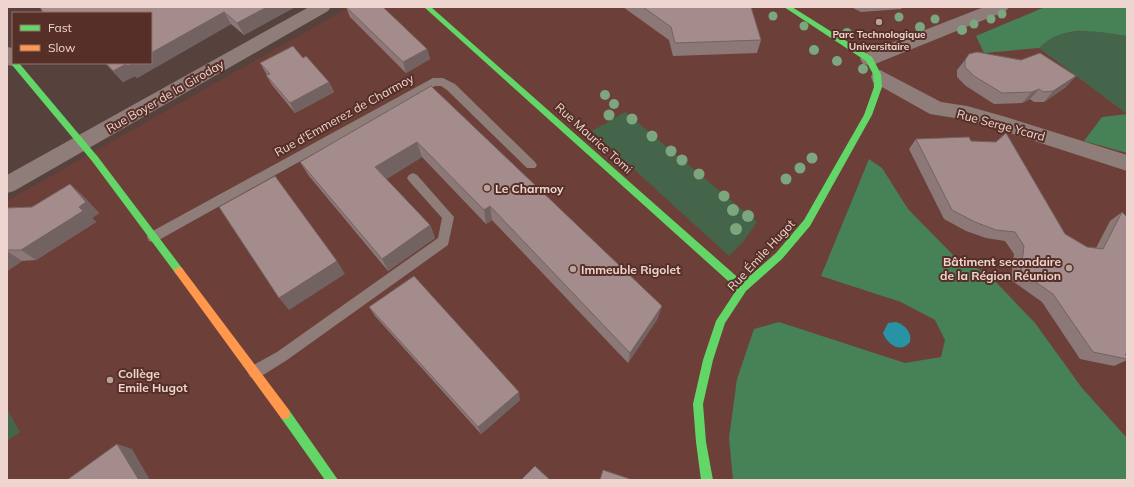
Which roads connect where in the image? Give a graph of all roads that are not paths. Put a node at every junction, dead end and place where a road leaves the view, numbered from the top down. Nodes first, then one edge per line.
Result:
1 (322, 7) edge
2 (427, 7) edge
3 (787, 7) edge
4 (1000, 7) edge
5 (869, 59) junction
6 (17, 64) edge
7 (880, 77) junction
8 (82, 144) junction
9 (1127, 163) edge
10 (531, 165) dead end
11 (413, 178) dead end
12 (7, 185) edge
13 (153, 237) junction
14 (743, 288) junction
15 (255, 372) junction
16 (332, 480) edge
17 (707, 480) edge

1 - 8 street, Rue Boyer de la Giroday
2 - 14 street, Rue Maurice Tomi
3 - 5 street
4 - 5 street
5 - 7 street
6 - 8 street
7 - 9 street, Rue Serge Ycard
7 - 14 street, Rue Émile Hugot
8 - 12 street, Rue Boyer de la Giroday
8 - 13 street
10 - 13 lane, Rue d'Emmerez de Charmoy
11 - 15 lane
13 - 15 street
14 - 17 street, Rue Émile Hugot
15 - 16 street

